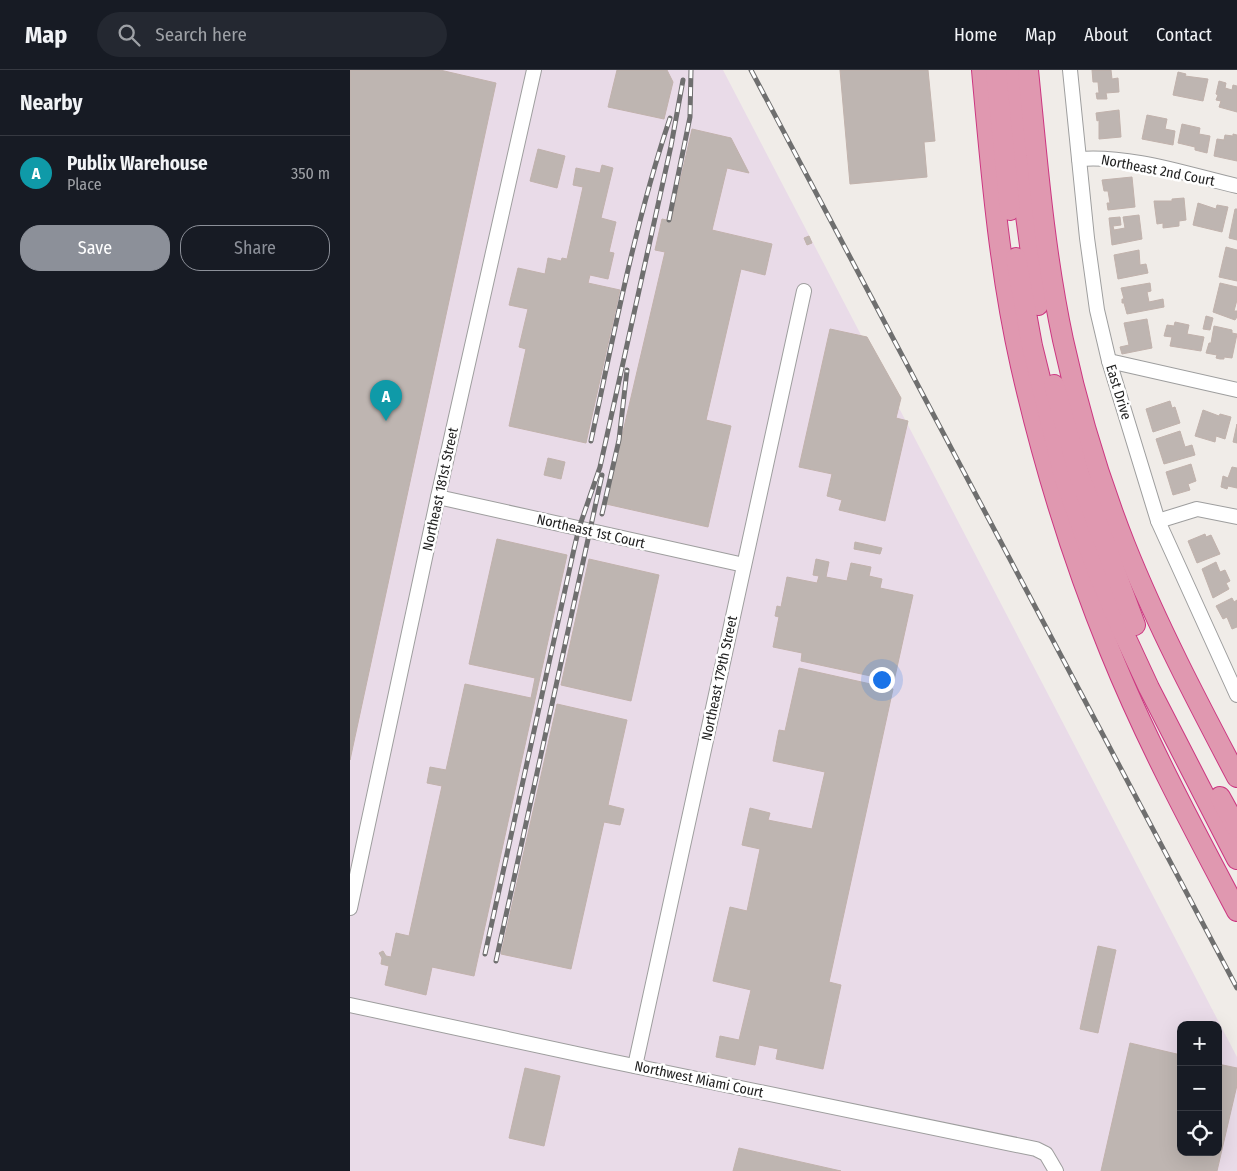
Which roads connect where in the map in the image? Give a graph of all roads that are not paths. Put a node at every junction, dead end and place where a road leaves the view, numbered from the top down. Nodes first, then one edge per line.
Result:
1 (534, 70) edge
2 (982, 70) edge
3 (996, 70) edge
4 (1010, 70) edge
5 (1028, 70) edge
6 (1070, 70) edge
7 (1079, 159) junction
8 (1237, 186) edge
9 (804, 291) dead end
10 (1110, 361) junction
11 (1237, 390) edge
12 (438, 497) junction
13 (1237, 517) edge
14 (1158, 521) junction
15 (744, 564) junction
16 (1237, 694) edge
17 (1237, 777) edge
18 (1237, 828) edge
19 (1237, 858) edge
20 (350, 908) edge
21 (1237, 911) edge
22 (350, 1005) edge
23 (635, 1066) junction
24 (1056, 1171) edge

1 - 12 street, Northeast 181st Street
2 - 21 highway
3 - 19 highway
4 - 18 highway
5 - 17 highway
6 - 7 street, East Drive
7 - 8 street, Northeast 2nd Court
7 - 10 street, East Drive
9 - 15 street, Northeast 179th Street
10 - 11 street
10 - 14 street, East Drive
12 - 15 street, Northeast 1st Court
12 - 20 street, Northeast 181st Street
13 - 14 street
14 - 16 street, East Drive
15 - 23 street, Northeast 179th Street
22 - 23 street, Northwest Miami Court
23 - 24 street, Northwest Miami Court

